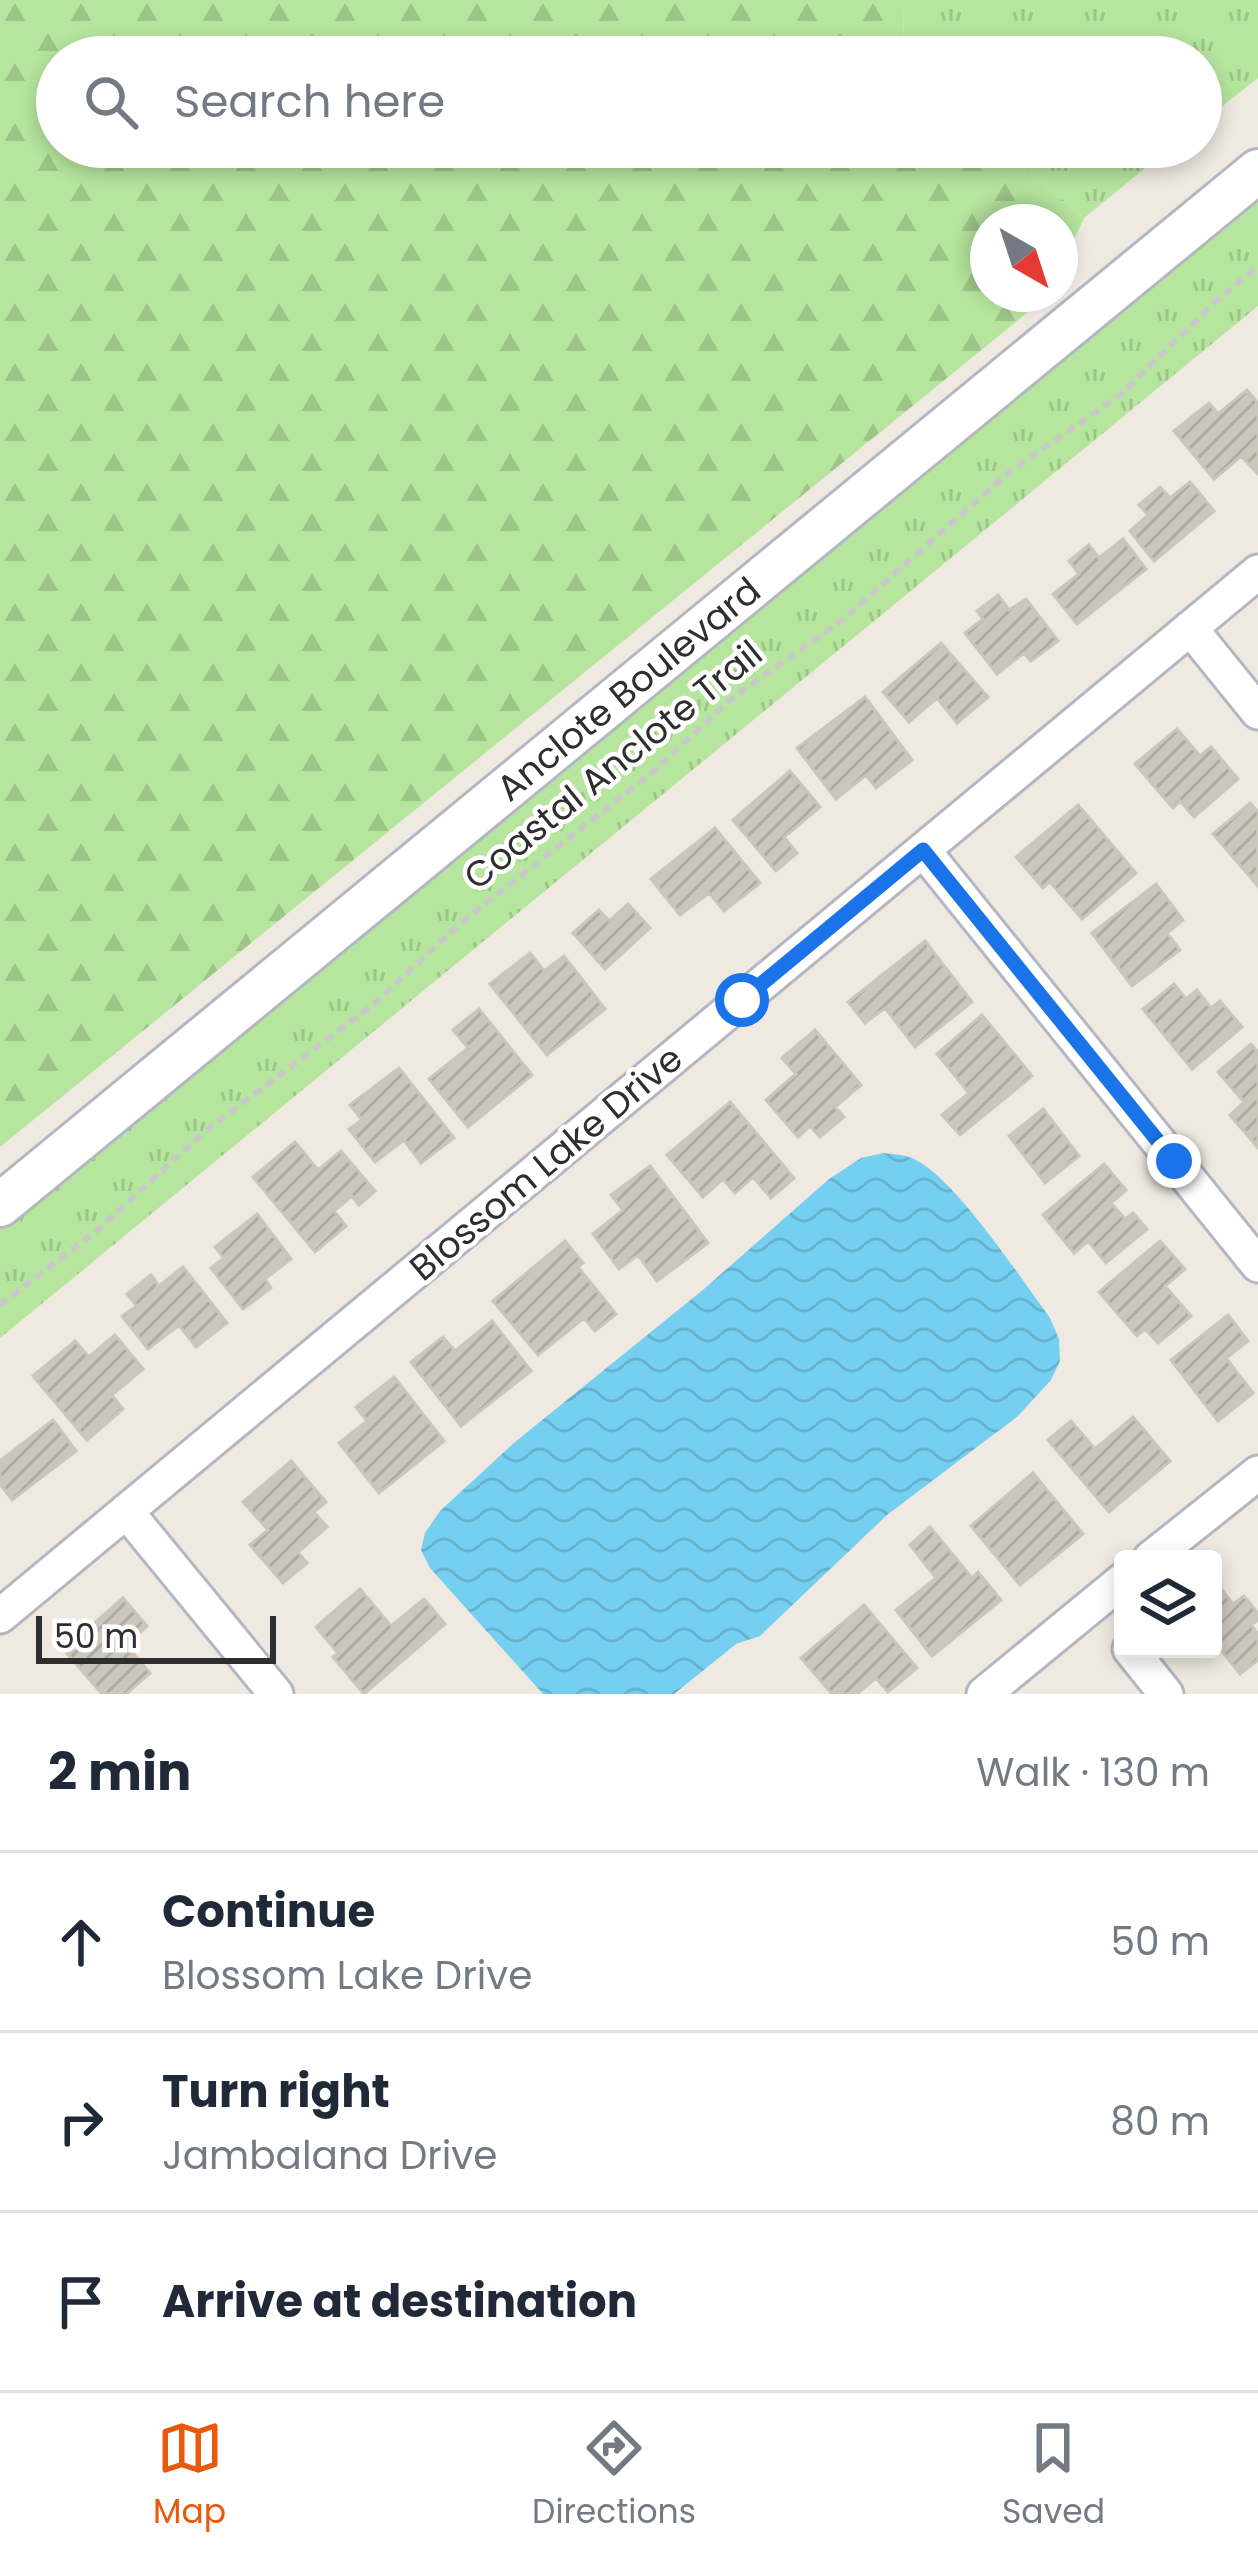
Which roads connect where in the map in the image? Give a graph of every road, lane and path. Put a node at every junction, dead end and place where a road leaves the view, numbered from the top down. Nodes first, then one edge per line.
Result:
1 (1258, 171) edge
2 (1258, 266) edge
3 (1258, 572) edge
4 (1190, 628) junction
5 (1258, 712) edge
6 (923, 850) junction
7 (0, 1205) edge
8 (1258, 1265) edge
9 (0, 1305) edge
10 (1258, 1473) edge
11 (126, 1511) junction
12 (1161, 1550) edge
13 (1114, 1587) edge
14 (1093, 1604) junction
15 (0, 1616) edge
16 (1114, 1629) edge
17 (1137, 1658) edge
18 (276, 1694) edge
19 (985, 1694) edge
20 (1166, 1694) edge

1 - 7 street, Anclote Boulevard
2 - 9 path, Coastal Anclote Trail
3 - 4 street, Blossom Lake Drive
4 - 5 street
4 - 6 street, Blossom Lake Drive
6 - 8 street
6 - 11 street, Blossom Lake Drive
10 - 12 street
11 - 15 street, Blossom Lake Drive
11 - 18 street
13 - 14 street
14 - 16 street
14 - 19 street
17 - 20 street

